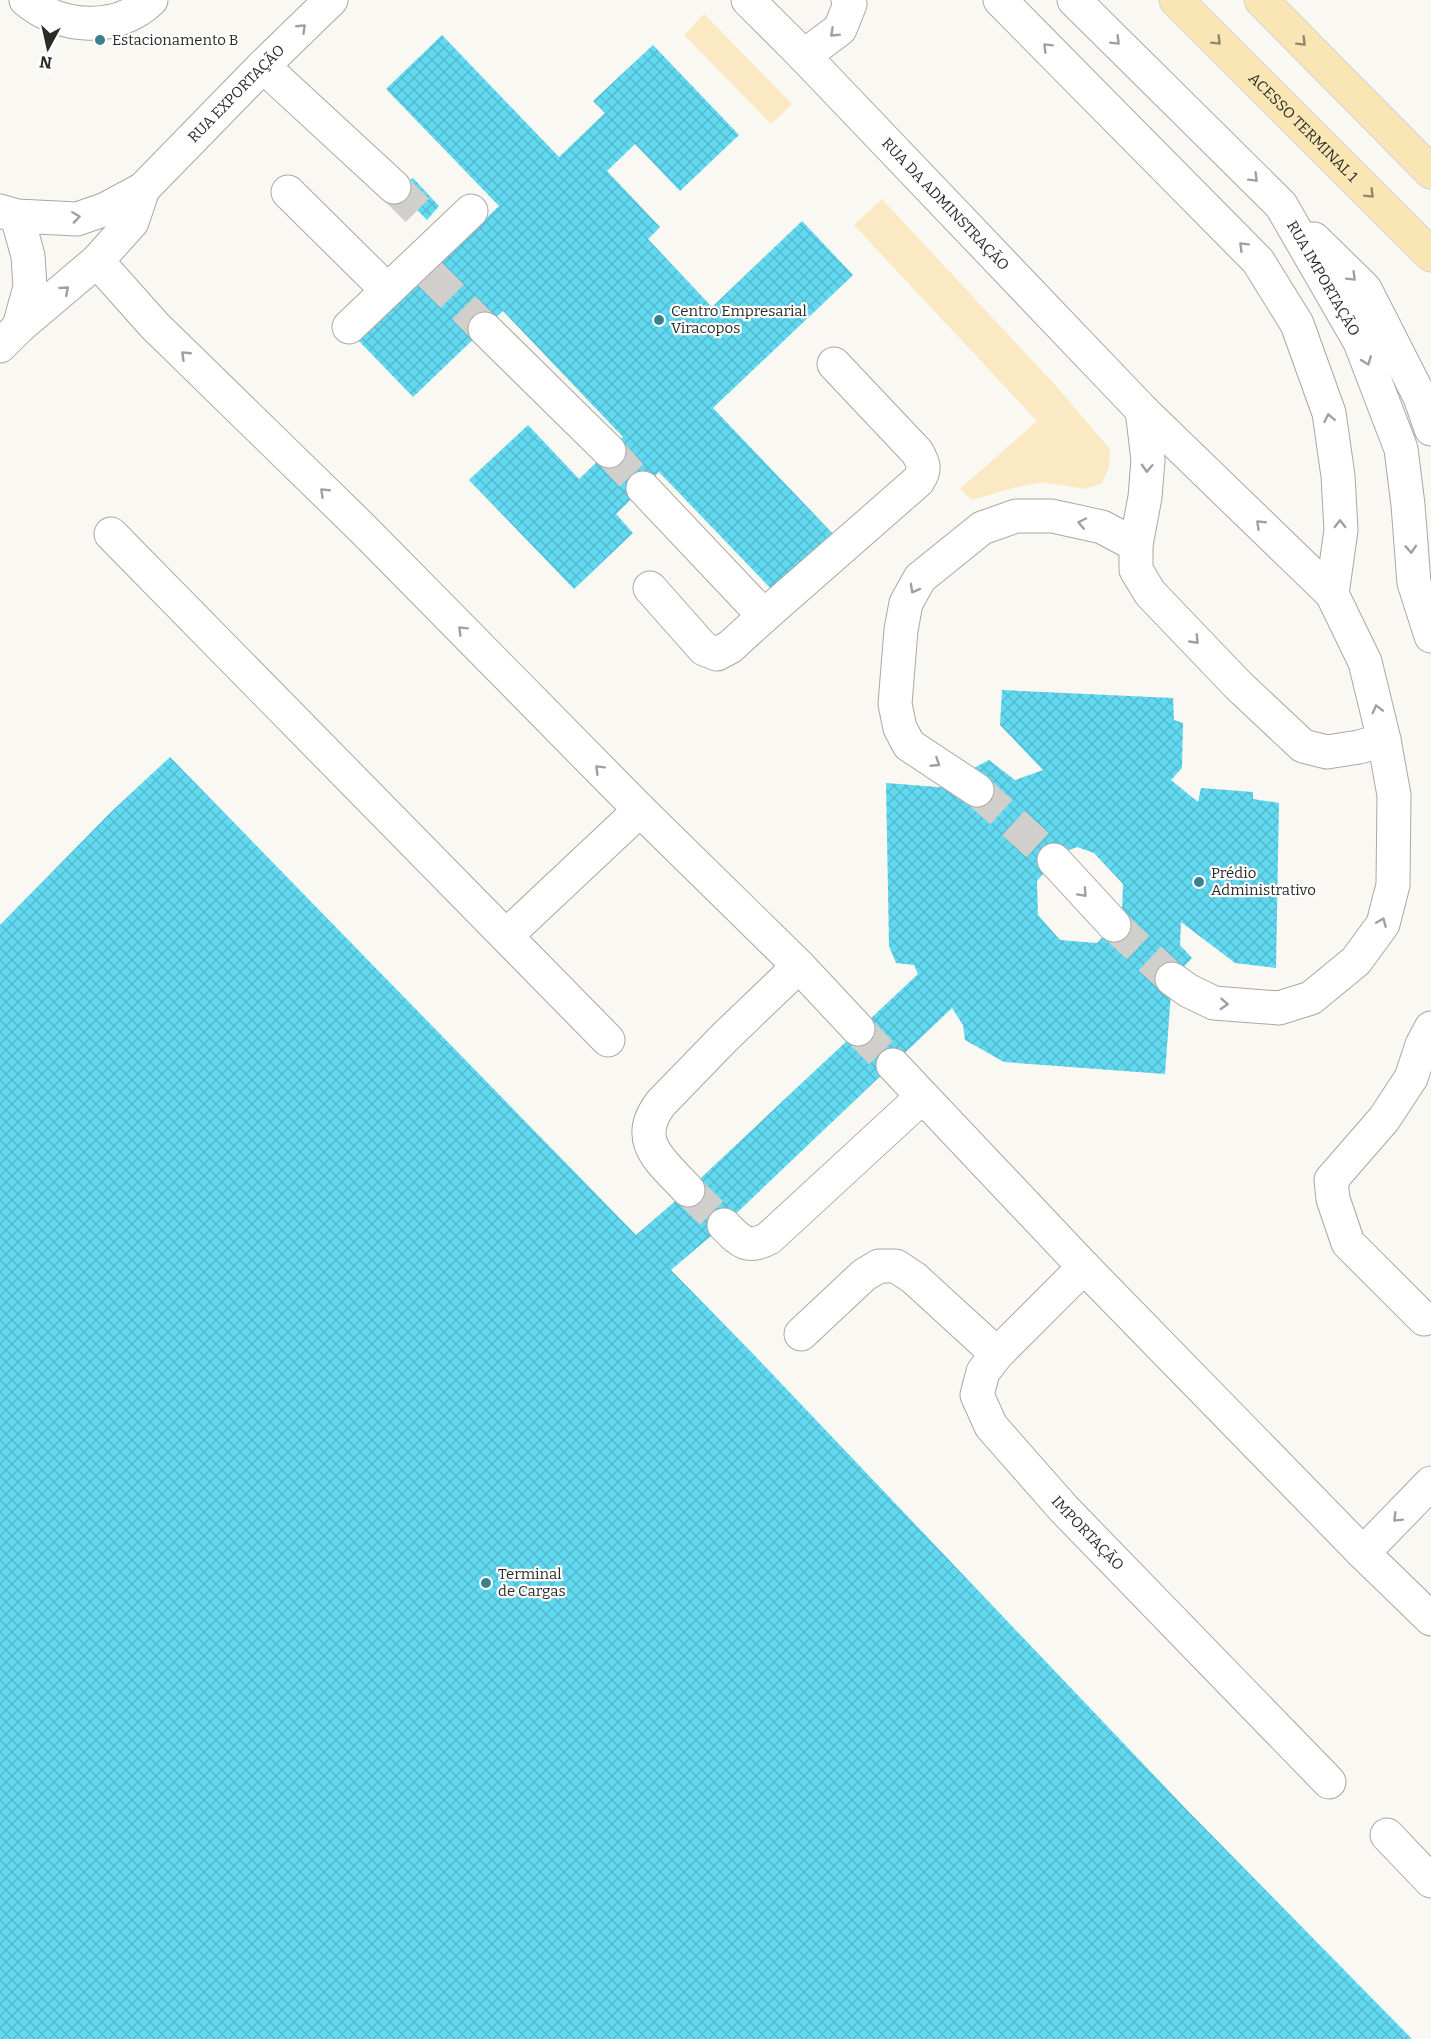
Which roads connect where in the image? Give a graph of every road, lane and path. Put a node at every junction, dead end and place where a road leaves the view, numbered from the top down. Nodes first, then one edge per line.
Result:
1 (26, 0) edge
2 (150, 0) edge
3 (331, 0) edge
4 (747, 0) edge
5 (848, 0) edge
6 (1000, 0) edge
7 (1074, 0) edge
8 (1176, 0) edge
9 (1261, 0) edge
10 (804, 56) junction
11 (263, 66) junction
12 (1431, 172) edge
13 (394, 187) tunnel mouth
14 (143, 189) junction
15 (288, 192) dead end
16 (1281, 206) junction
17 (471, 211) dead end
18 (9, 213) edge
19 (1431, 255) edge
20 (97, 261) junction
21 (387, 290) junction
22 (349, 327) dead end
23 (485, 329) tunnel mouth
24 (10, 336) edge
25 (834, 364) dead end
26 (1142, 410) junction
27 (1431, 429) edge
28 (609, 451) tunnel mouth
29 (643, 488) tunnel mouth
30 (111, 534) dead end
31 (1136, 545) junction
32 (650, 588) dead end
33 (1332, 594) junction
34 (764, 616) junction
35 (1431, 636) edge
36 (1384, 740) junction
37 (977, 790) tunnel mouth
38 (640, 810) junction
39 (1054, 860) tunnel mouth
40 (1114, 925) tunnel mouth
41 (506, 936) junction
42 (799, 966) junction
43 (1172, 979) tunnel mouth
44 (1431, 1028) edge
45 (858, 1029) tunnel mouth
46 (608, 1040) dead end
47 (893, 1065) tunnel mouth
48 (922, 1097) junction
49 (688, 1190) tunnel mouth
50 (724, 1225) tunnel mouth
51 (1084, 1267) junction
52 (1424, 1320) dead end
53 (801, 1334) dead end
54 (997, 1354) junction
55 (1431, 1483) edge
56 (1363, 1553) junction
57 (1431, 1619) edge
58 (1329, 1782) dead end
59 (1387, 1835) dead end
60 (1431, 1881) edge

1 - 2 street
11 -> 3 street, RUA EXPORTAÇÃO
4 - 10 street, RUA DA ADMINSTRAÇÃO
5 -> 10 street
33 -> 6 street
7 -> 16 street, RUA IMPORTAÇÃO
8 -> 19 main road, ACESSO TERMINAL 1
9 -> 12 main road
10 - 26 street, RUA DA ADMINSTRAÇÃO
11 - 13 street
11 - 14 street, RUA EXPORTAÇÃO
18 -> 14 street
14 - 20 street
15 - 21 street
16 -> 27 street
16 -> 35 street, RUA IMPORTAÇÃO
17 - 21 street
18 - 24 street
24 -> 20 street
38 -> 20 street
21 - 22 street
23 - 28 street
25 - 34 street
26 -> 31 street
33 -> 26 street, RUA DA ADMINSTRAÇÃO
29 - 34 street
30 - 41 street
31 -> 36 street
31 -> 37 street
32 - 34 street
36 -> 33 street
43 -> 36 street
38 - 41 street
38 - 42 street
39 -> 40 street
41 - 46 street
42 - 45 street
42 - 49 street
44 - 52 street
47 - 48 street
48 - 50 street
48 - 51 street
51 - 54 street, IMPORTAÇÃO
51 - 56 street
53 - 54 street
54 - 58 street, IMPORTAÇÃO
55 -> 56 street
56 - 57 street
59 - 60 street

